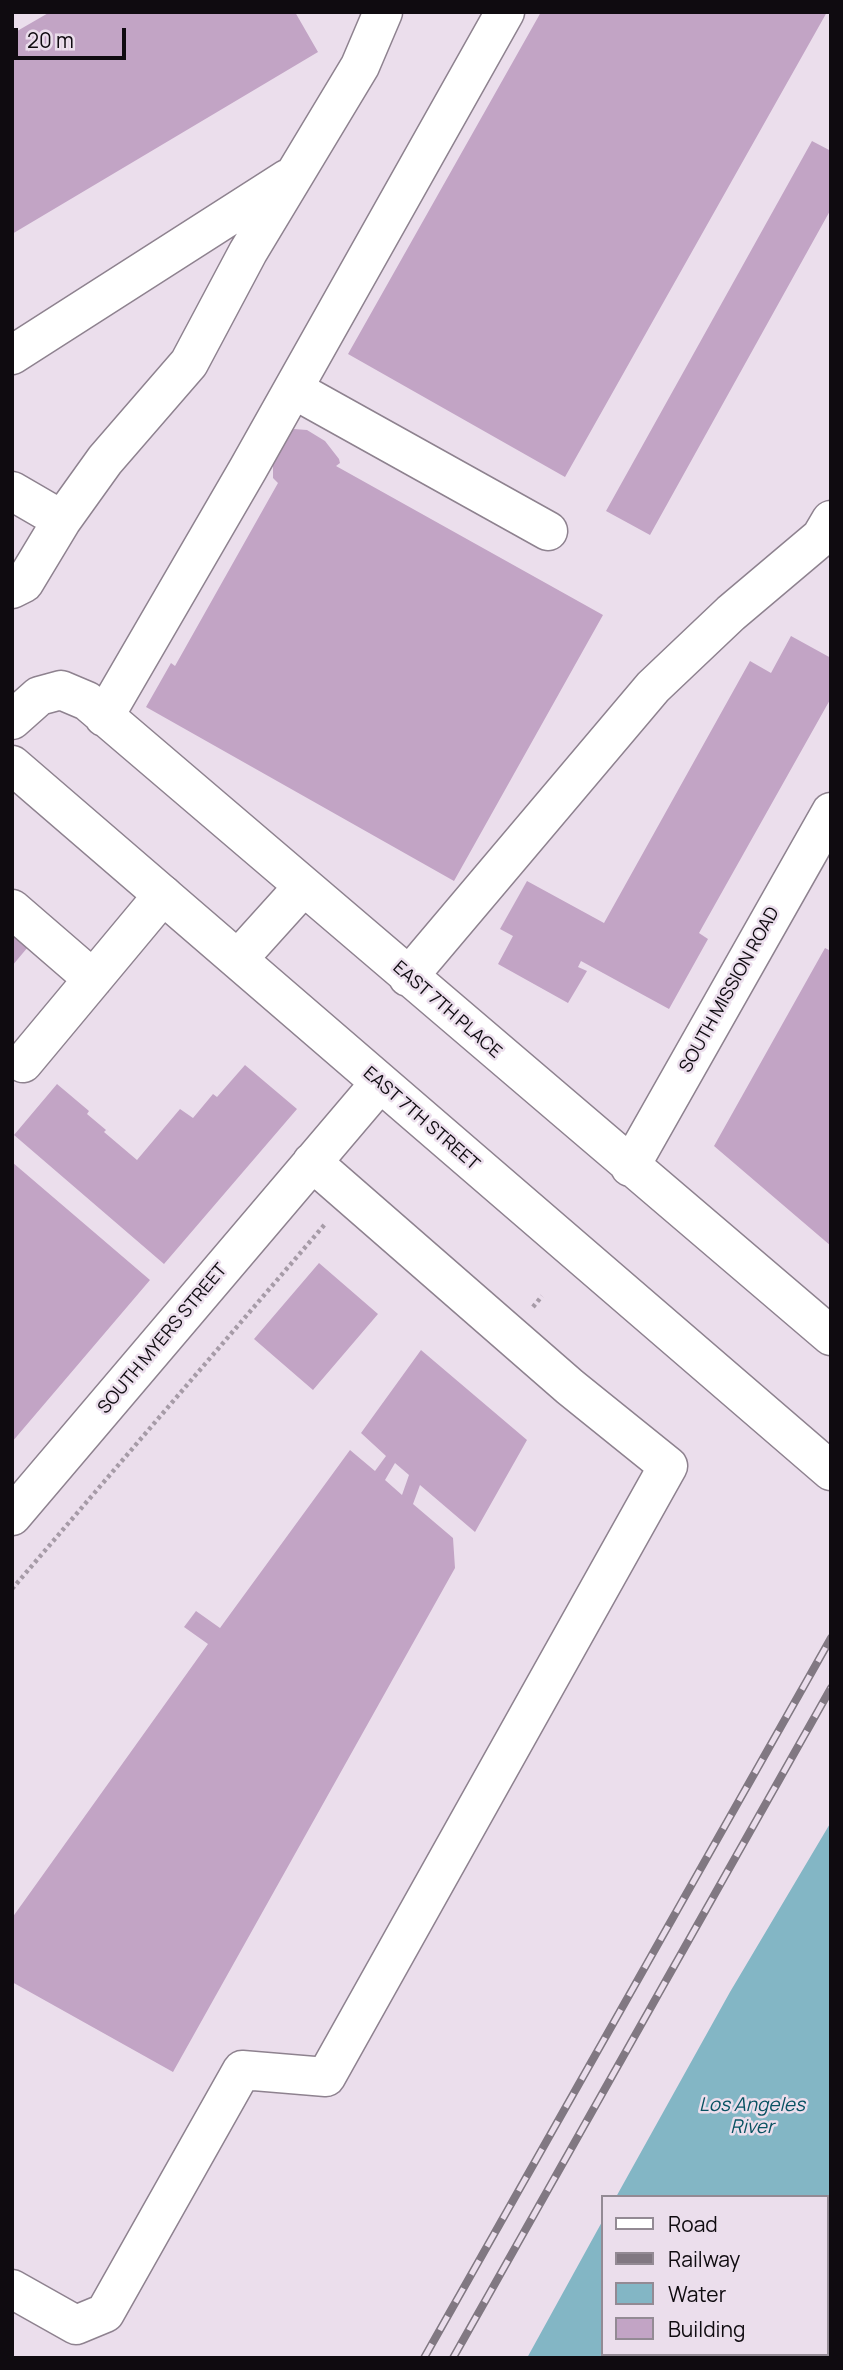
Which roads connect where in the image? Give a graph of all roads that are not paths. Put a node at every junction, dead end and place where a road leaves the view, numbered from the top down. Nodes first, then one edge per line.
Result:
1 (383, 12) edge
2 (505, 12) edge
3 (295, 174) junction
4 (12, 355) edge
5 (293, 389) junction
6 (12, 491) edge
7 (62, 520) junction
8 (831, 520) edge
9 (548, 531) dead end
10 (12, 589) edge
11 (104, 717) junction
12 (12, 720) edge
13 (12, 765) edge
14 (831, 812) edge
15 (303, 887) junction
16 (163, 895) junction
17 (12, 909) edge
18 (238, 959) junction
19 (408, 977) junction
20 (93, 979) junction
21 (23, 1063) dead end
22 (379, 1084) junction
23 (312, 1161) junction
24 (630, 1167) junction
25 (831, 1336) edge
26 (831, 1471) edge
27 (12, 1516) edge
28 (12, 2289) edge

1 - 3 street
2 - 5 street
3 - 4 street
3 - 7 street
5 - 9 street
5 - 11 street
6 - 7 street
7 - 10 street
8 - 19 street
11 - 12 street, EAST 7TH PLACE
11 - 15 street, EAST 7TH PLACE
13 - 16 street, EAST 7TH STREET
14 - 24 street, SOUTH MISSION ROAD
15 - 18 street
15 - 19 street, EAST 7TH PLACE
16 - 18 street, EAST 7TH STREET
16 - 20 street
17 - 20 street
18 - 22 street, EAST 7TH STREET
19 - 24 street, EAST 7TH PLACE
20 - 21 street
22 - 23 street, SOUTH MYERS STREET
22 - 26 street, EAST 7TH STREET
23 - 27 street, SOUTH MYERS STREET
23 - 28 street
24 - 25 street, EAST 7TH PLACE

